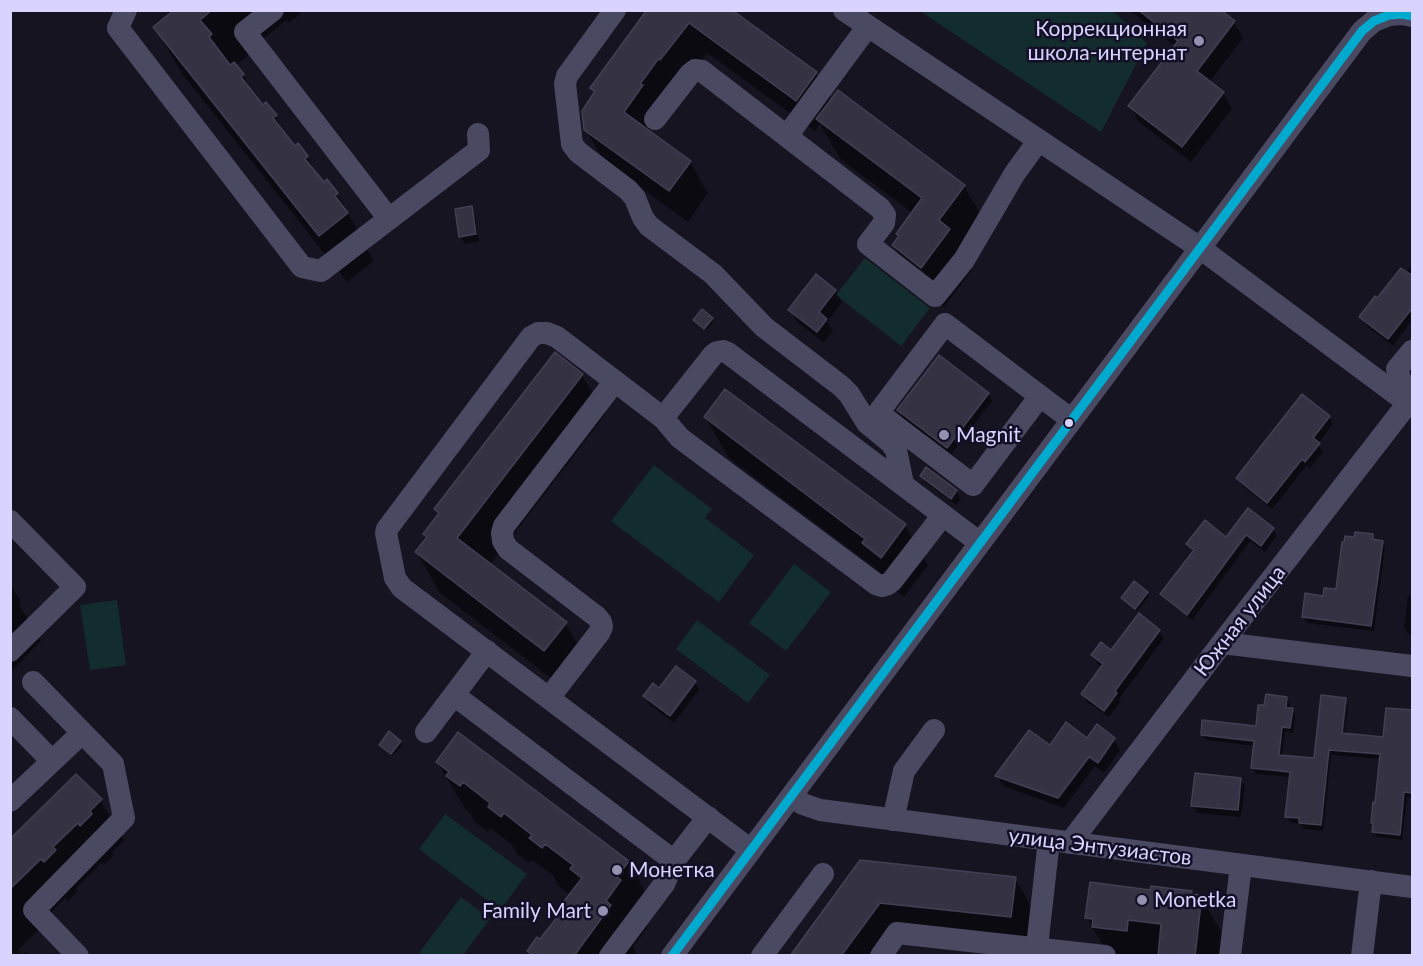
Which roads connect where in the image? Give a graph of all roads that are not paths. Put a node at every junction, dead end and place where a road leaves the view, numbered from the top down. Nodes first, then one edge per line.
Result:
1 (126, 10) edge
2 (273, 10) edge
3 (615, 10) edge
4 (844, 10) edge
5 (1413, 16) edge
6 (868, 26) junction
7 (655, 119) dead end
8 (478, 134) dead end
9 (787, 136) junction
10 (1039, 140) junction
11 (389, 219) junction
12 (1200, 248) junction
13 (1413, 351) edge
14 (615, 381) junction
15 (1040, 396) junction
16 (1410, 403) edge
17 (663, 418) junction
18 (1072, 420) junction
19 (903, 484) junction
20 (943, 515) junction
21 (10, 522) edge
22 (980, 543) junction
23 (1222, 643) junction
24 (10, 651) edge
25 (487, 651) junction
26 (1413, 666) edge
27 (33, 682) dead end
28 (454, 695) junction
29 (549, 698) junction
30 (10, 718) edge
31 (934, 730) dead end
32 (82, 732) junction
33 (426, 732) dead end
34 (52, 761) junction
35 (13, 793) edge
36 (792, 795) junction
37 (708, 817) junction
38 (893, 820) junction
39 (1060, 842) junction
40 (752, 850) junction
41 (674, 861) junction
42 (1241, 865) junction
43 (823, 874) dead end
44 (1371, 881) junction
45 (1413, 887) edge
46 (1036, 952) edge
47 (78, 956) edge
48 (610, 956) edge
49 (672, 956) edge
50 (762, 956) edge
51 (881, 956) edge
52 (1105, 956) edge
53 (1230, 956) edge
54 (1362, 956) edge

1 - 11 street
2 - 11 street
3 - 19 street
4 - 6 street
5 - 12 street
6 - 9 street
6 - 10 street
7 - 9 street
8 - 11 street
9 - 10 street
10 - 12 street
12 - 16 street
12 - 18 street
13 - 16 street
14 - 17 street
14 - 25 street
14 - 29 street
15 - 15 street
15 - 18 street
16 - 23 street, Южная улица
17 - 19 street
17 - 20 street
18 - 22 street
19 - 20 street
20 - 22 street
21 - 24 street
22 - 36 street
23 - 26 street
23 - 39 street, Южная улица
25 - 28 street
25 - 29 street
27 - 32 street
28 - 33 street
28 - 41 street
29 - 37 street
30 - 34 street
31 - 38 street
32 - 34 street
32 - 47 street
34 - 35 street
36 - 38 street, улица Энтузиастов
36 - 40 street
37 - 40 street
37 - 41 street
38 - 39 street, улица Энтузиастов
39 - 42 street, улица Энтузиастов
39 - 46 street
40 - 49 street
41 - 48 street
42 - 44 street, улица Энтузиастов
42 - 53 street
43 - 50 street
44 - 45 street, улица Энтузиастов
44 - 54 street
46 - 51 street
46 - 52 street

